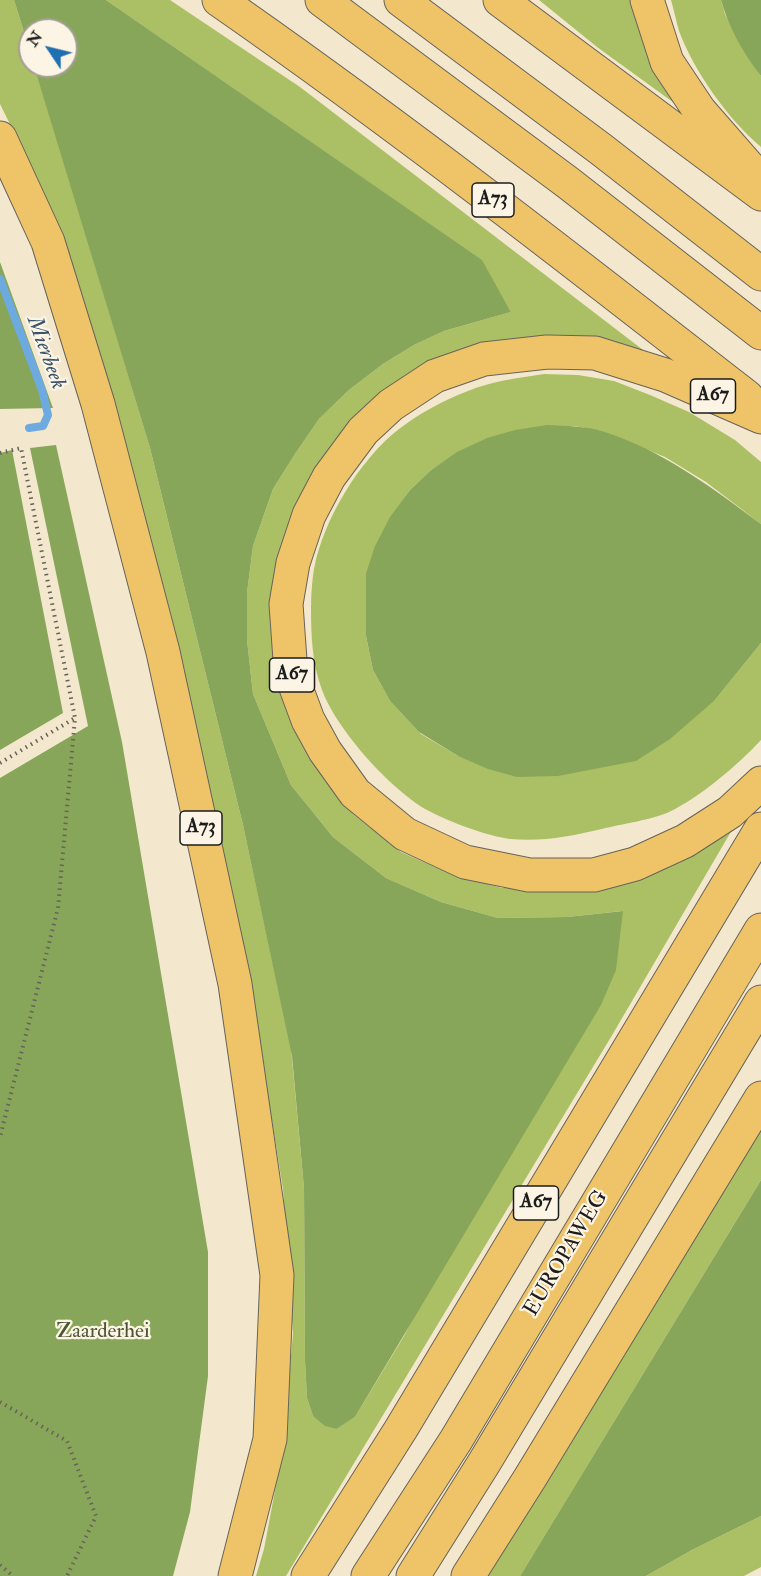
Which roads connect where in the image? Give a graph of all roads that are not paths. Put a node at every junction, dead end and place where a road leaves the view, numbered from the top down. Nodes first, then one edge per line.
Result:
1 (219, 0) edge
2 (322, 0) edge
3 (401, 0) edge
4 (500, 0) edge
5 (647, 0) edge
6 (0, 138) edge
7 (761, 181) edge
8 (761, 194) edge
9 (761, 274) edge
10 (761, 333) edge
11 (761, 408) edge
12 (761, 417) edge
13 (761, 783) edge
14 (761, 829) edge
15 (761, 930) edge
16 (761, 1002) edge
17 (761, 1098) edge
18 (235, 1576) edge
19 (308, 1576) edge
20 (368, 1576) edge
21 (413, 1576) edge
22 (468, 1576) edge

1 - 11 highway, A73
2 - 10 highway
3 - 9 highway
4 - 8 highway
5 - 7 highway
6 - 18 highway, A73
12 - 13 highway, A67
14 - 19 highway, A67
15 - 20 highway, EUROPAWEG / A67
16 - 21 highway, EUROPAWEG
17 - 22 highway

